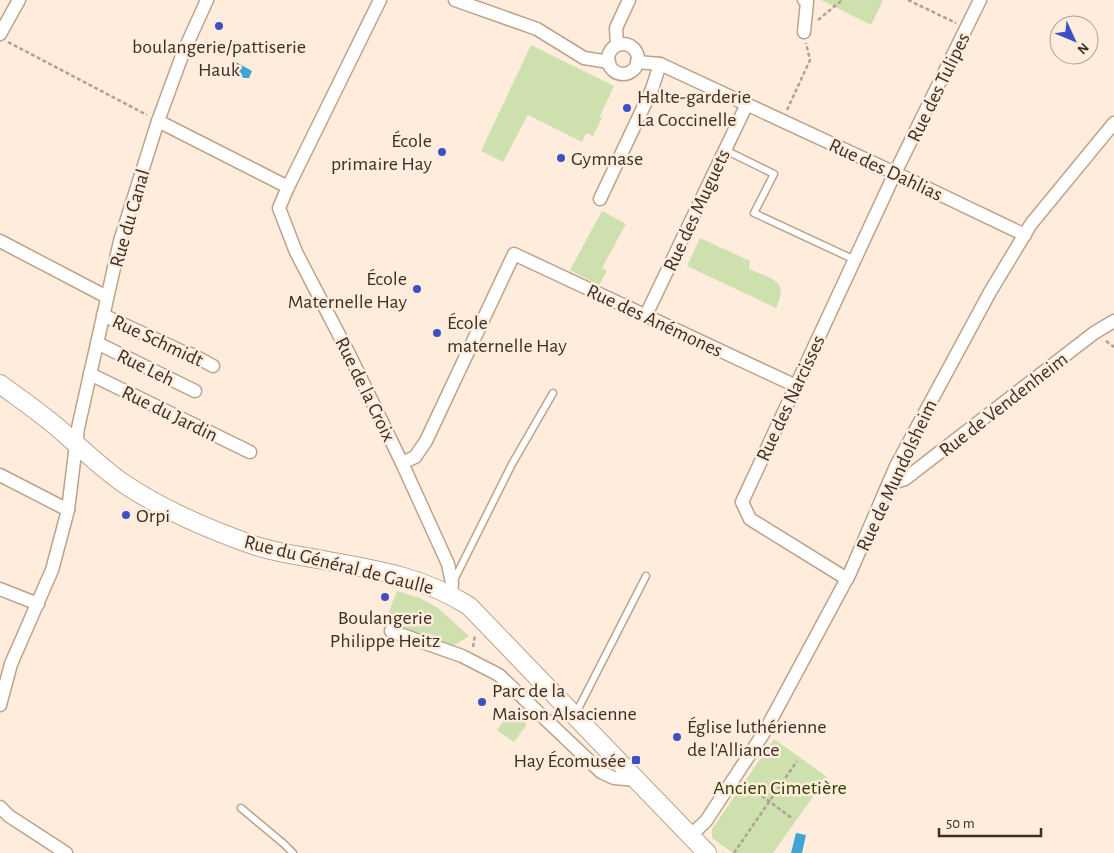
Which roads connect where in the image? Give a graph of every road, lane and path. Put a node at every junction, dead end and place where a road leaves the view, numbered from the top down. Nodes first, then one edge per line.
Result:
1 (19, 0) edge
2 (206, 0) edge
3 (380, 0) edge
4 (455, 0) edge
5 (628, 0) edge
6 (804, 0) edge
7 (842, 0) edge
8 (908, 0) edge
9 (982, 5) edge
10 (966, 28) junction
11 (804, 32) junction
12 (4, 38) edge
13 (617, 45) junction
14 (608, 62) junction
15 (637, 62) junction
16 (660, 64) junction
17 (747, 104) junction
18 (782, 120) junction
19 (158, 121) junction
20 (1114, 123) edge
21 (725, 150) junction
22 (895, 173) junction
23 (288, 187) junction
24 (600, 199) dead end
25 (1025, 235) junction
26 (0, 241) edge
27 (855, 260) junction
28 (106, 297) junction
29 (103, 315) junction
30 (646, 315) junction
31 (1114, 321) edge
32 (97, 343) junction
33 (213, 366) dead end
34 (90, 374) junction
35 (0, 384) edge
36 (796, 386) junction
37 (195, 391) dead end
38 (552, 393) dead end
39 (76, 444) junction
40 (250, 452) dead end
41 (402, 463) junction
42 (0, 476) edge
43 (890, 484) junction
44 (68, 510) junction
45 (646, 576) dead end
46 (847, 579) junction
47 (451, 588) junction
48 (0, 590) edge
49 (38, 604) junction
50 (391, 632) dead end
51 (0, 705) edge
52 (574, 715) junction
53 (798, 761) dead end
54 (638, 780) junction
55 (746, 784) dead end
56 (769, 802) junction
57 (0, 807) edge
58 (241, 808) dead end
59 (793, 819) dead end
60 (691, 835) junction
61 (66, 853) edge
62 (293, 853) edge
63 (707, 853) edge
64 (734, 853) edge

1 - 12 street
2 - 19 street, Rue du Canal
3 - 23 street, Rue de la Croix
4 - 14 street
5 - 13 street
6 - 11 street
7 - 11 path
8 - 10 path
9 - 10 street, Rue des Tulipes
10 - 22 street, Rue des Tulipes
11 - 18 path
12 - 19 path
13 - 14 street
13 - 15 street
14 - 15 street
15 - 16 street, Rue des Dahlias
16 - 17 street, Rue des Dahlias
16 - 24 street
17 - 18 street, Rue des Dahlias
17 - 21 street, Rue des Muguets
18 - 22 street, Rue des Dahlias
19 - 23 street
19 - 28 street, Rue du Canal
20 - 25 street, Rue de Mundolsheim
21 - 27 lane
21 - 30 street, Rue des Muguets
22 - 25 street, Rue des Dahlias
22 - 27 street, Rue des Narcisses
23 - 41 street, Rue de la Croix
25 - 43 street, Rue de Mundolsheim
26 - 28 street
27 - 36 street, Rue des Narcisses
28 - 29 street, Rue du Canal
29 - 32 street, Rue du Canal
29 - 33 street, Rue Schmidt
30 - 36 street, Rue des Anémones
30 - 41 street, Rue des Anémones
31 - 43 street, Rue de Vendenheim
32 - 34 street, Rue du Canal
32 - 37 street, Rue Leh
34 - 39 street, Rue du Canal
34 - 40 street, Rue du Jardin
35 - 39 main road, Rue du Général de Gaulle
36 - 46 street, Rue des Narcisses
38 - 47 lane
39 - 44 street, Rue du Canal
39 - 47 main road, Rue du Général de Gaulle
41 - 47 street, Rue de la Croix
42 - 44 street
43 - 46 street, Rue de Mundolsheim
44 - 49 street, Rue du Canal
45 - 52 lane
46 - 60 street, Rue de Mundolsheim
47 - 52 main road, Rue du Général de Gaulle
48 - 49 street
49 - 51 street, Rue du Canal
50 - 54 street
52 - 54 main road, Rue du Général de Gaulle
53 - 56 path
54 - 60 main road, Rue du Général de Gaulle
55 - 56 path
56 - 59 path
56 - 64 path
57 - 61 street
58 - 62 lane
60 - 63 main road, Rue du Général de Gaulle

